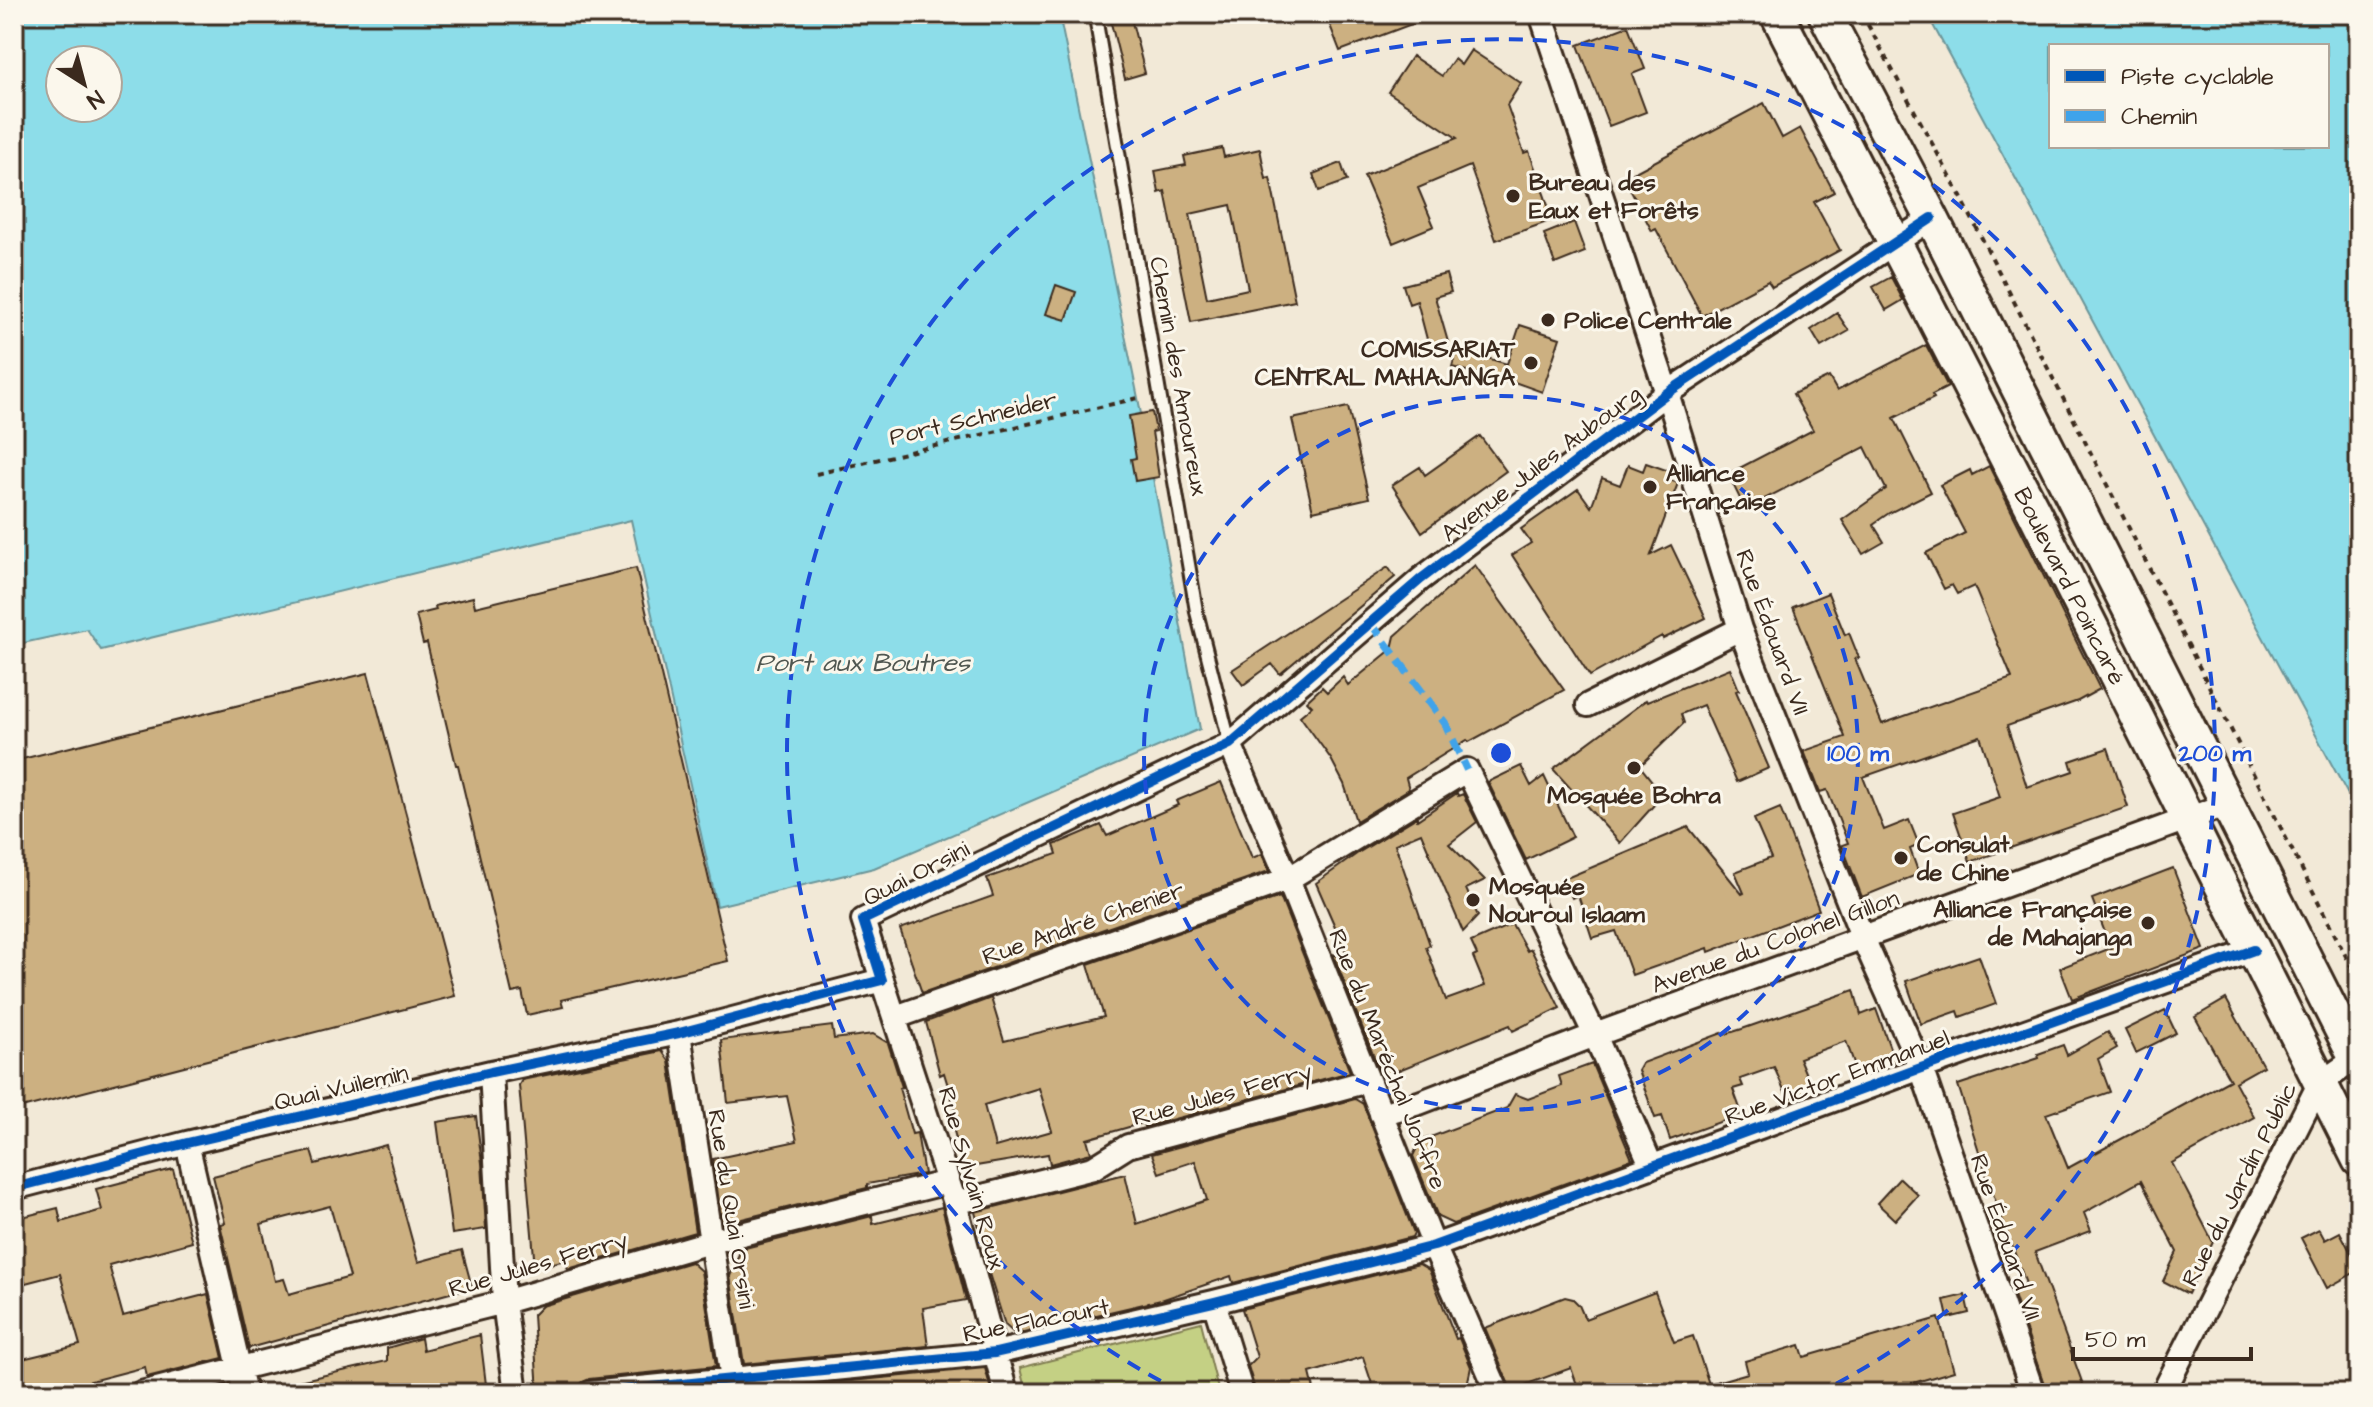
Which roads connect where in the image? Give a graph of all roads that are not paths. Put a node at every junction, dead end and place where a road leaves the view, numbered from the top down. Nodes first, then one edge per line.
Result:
1 (1095, 14) edge
2 (1541, 14) edge
3 (1777, 14) edge
4 (1825, 14) edge
5 (1932, 218) junction
6 (1896, 241) junction
7 (1667, 393) junction
8 (2070, 492) junction
9 (2032, 508) junction
10 (1740, 629) junction
11 (1588, 705) dead end
12 (1230, 744) junction
13 (2228, 804) junction
14 (2187, 819) junction
15 (1288, 879) junction
16 (1862, 936) junction
17 (2254, 950) junction
18 (882, 980) junction
19 (896, 1017) junction
20 (679, 1033) junction
21 (1595, 1035) junction
22 (2357, 1062) edge
23 (1921, 1068) junction
24 (491, 1072) junction
25 (1368, 1081) junction
26 (2319, 1084) junction
27 (1381, 1114) junction
28 (187, 1143) junction
29 (2359, 1160) edge
30 (1651, 1165) junction
31 (14, 1188) edge
32 (952, 1193) junction
33 (710, 1242) junction
34 (1434, 1246) junction
35 (504, 1302) junction
36 (1214, 1302) junction
37 (995, 1353) junction
38 (239, 1370) junction
39 (733, 1386) edge
40 (141, 1393) edge
41 (245, 1393) edge
42 (516, 1393) edge
43 (590, 1393) edge
44 (1006, 1393) edge
45 (1242, 1393) edge
46 (1496, 1393) edge
47 (2033, 1393) edge
48 (2163, 1393) edge

1 - 12 lane, Chemin des Amoureux
2 - 7 street, Rue Édouard VII
3 - 6 street, Boulevard Poincaré
4 - 5 street, Boulevard Poincaré
5 - 6 street, Avenue Jules Aubourg
5 - 8 street, Boulevard Poincaré
6 - 7 street, Avenue Jules Aubourg
6 - 9 street, Boulevard Poincaré
7 - 10 street, Rue Édouard VII
7 - 12 street, Avenue Jules Aubourg
8 - 9 street
8 - 13 street, Boulevard Poincaré
9 - 14 street, Boulevard Poincaré
10 - 11 street
10 - 16 street, Rue Édouard VII
12 - 15 street, Rue du Maréchal Joffre
12 - 18 street, Quai Orsini
13 - 14 street, Avenue du Colonel Gillon
13 - 22 street, Boulevard Poincaré
14 - 16 street, Avenue du Colonel Gillon
14 - 17 street, Boulevard Poincaré
15 - 19 street, Rue André Chenier
15 - 21 street, Rue André Chenier
15 - 25 street, Rue du Maréchal Joffre
16 - 21 street, Avenue du Colonel Gillon
16 - 23 street, Rue Édouard VII
17 - 23 street, Rue Victor Emmanuel
17 - 26 street, Boulevard Poincaré
18 - 19 street, Rue Sylvain Roux
18 - 20 street
19 - 32 street, Rue Sylvain Roux
20 - 24 street, Quai Vuilemin
20 - 33 street, Rue du Quai Orsini
21 - 27 street, Avenue du Colonel Gillon
21 - 30 street
22 - 26 street
23 - 30 street, Rue Victor Emmanuel
23 - 47 street, Rue Édouard VII
24 - 28 street, Quai Vuilemin
24 - 35 street
25 - 27 street, Rue du Maréchal Joffre
25 - 32 street, Rue Jules Ferry
26 - 29 street, Boulevard Poincaré
26 - 48 street, Rue du Jardin Public
27 - 34 street, Rue du Maréchal Joffre
28 - 31 street, Quai Vuilemin
28 - 38 street
30 - 34 street, Rue Victor Emmanuel
32 - 33 street, Rue Jules Ferry
32 - 37 street, Rue Sylvain Roux
33 - 35 street, Rue Jules Ferry
33 - 39 street, Rue du Quai Orsini
34 - 36 street, Rue Flacourt
34 - 46 street, Rue du Maréchal Joffre
35 - 38 street, Rue Jules Ferry
35 - 42 street
36 - 37 street, Rue Flacourt
36 - 45 street
37 - 39 street, Rue Flacourt
37 - 44 street, Rue Sylvain Roux
38 - 40 street, Rue Jules Ferry
38 - 41 street
39 - 43 street, Rue Flacourt

